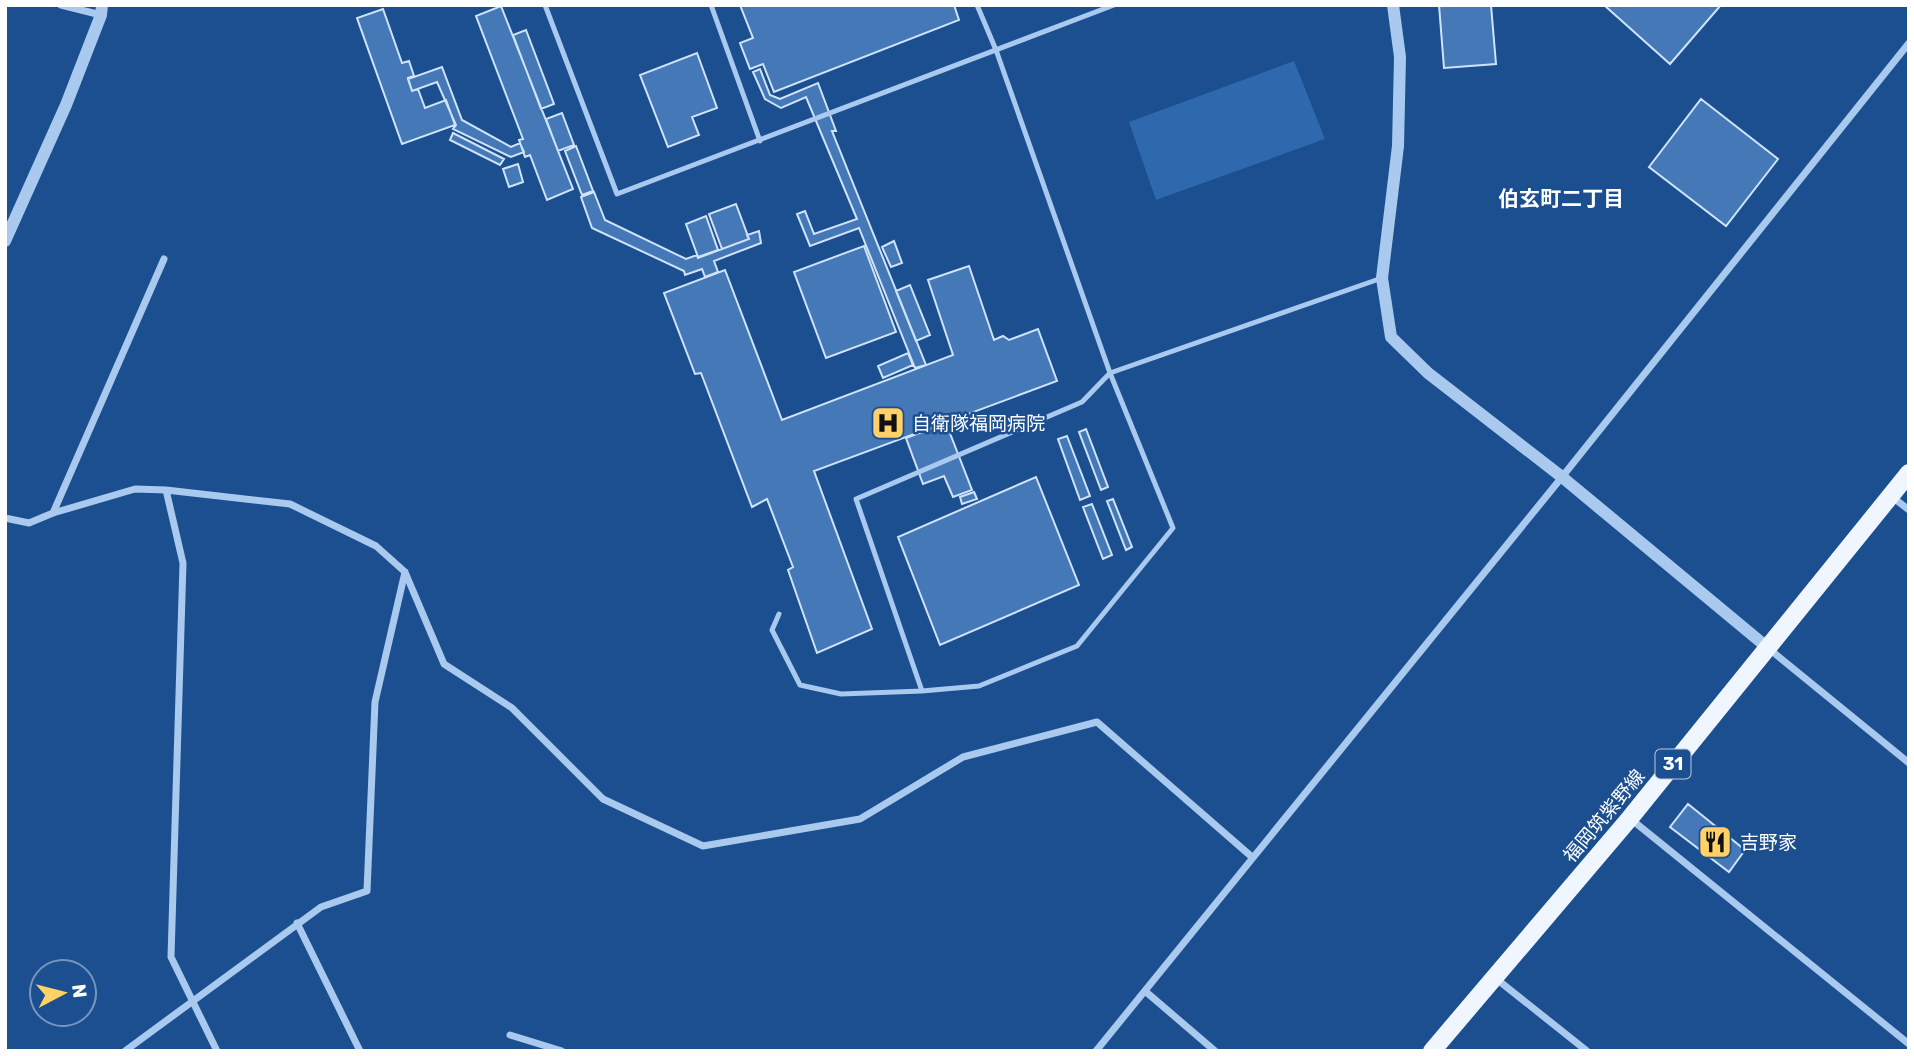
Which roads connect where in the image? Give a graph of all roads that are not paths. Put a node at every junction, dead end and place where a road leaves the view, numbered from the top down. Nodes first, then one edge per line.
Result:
1 (61, 5) edge
2 (545, 5) edge
3 (711, 5) edge
4 (977, 5) edge
5 (1114, 5) edge
6 (1393, 5) edge
7 (102, 10) edge
8 (1909, 43) edge
9 (996, 50) junction
10 (760, 141) junction
11 (5, 241) edge
12 (164, 259) dead end
13 (1382, 278) junction
14 (1110, 373) junction
15 (1909, 473) edge
16 (1562, 477) junction
17 (166, 490) junction
18 (1891, 496) junction
19 (1909, 510) edge
20 (53, 513) junction
21 (5, 518) edge
22 (405, 572) junction
23 (779, 614) dead end
24 (1768, 648) junction
25 (922, 691) junction
26 (1909, 763) edge
27 (1630, 818) junction
28 (1252, 857) junction
29 (297, 923) junction
30 (1494, 977) junction
31 (1145, 990) junction
32 (192, 1001) junction
33 (510, 1035) dead end
34 (1909, 1044) edge
35 (125, 1051) edge
36 (217, 1051) edge
37 (360, 1051) edge
38 (562, 1051) edge
39 (1096, 1051) edge
40 (1215, 1051) edge
41 (1432, 1051) edge
42 (1587, 1051) edge

1 - 7 street
2 - 10 lane
3 - 10 lane
4 - 9 lane
5 - 9 lane
6 - 13 street
7 - 11 street
8 - 16 street
9 - 10 lane
9 - 14 lane
12 - 20 street
13 - 14 lane
13 - 16 street
14 - 25 lane
14 - 25 lane
15 - 18 main road, 福岡筑紫野線 / 31
16 - 24 street
16 - 28 street
17 - 20 street
17 - 22 street
17 - 32 street
18 - 19 street
18 - 24 main road, 福岡筑紫野線 / 31
20 - 21 street
22 - 28 street
22 - 29 street
23 - 25 lane
24 - 26 street
24 - 27 main road, 福岡筑紫野線 / 31
27 - 30 main road, 福岡筑紫野線 / 31
27 - 34 street
28 - 31 street
29 - 32 street
29 - 37 street
30 - 41 main road, 福岡筑紫野線 / 31
30 - 42 street
31 - 39 street
31 - 40 street
32 - 35 street
32 - 36 street
33 - 38 street

